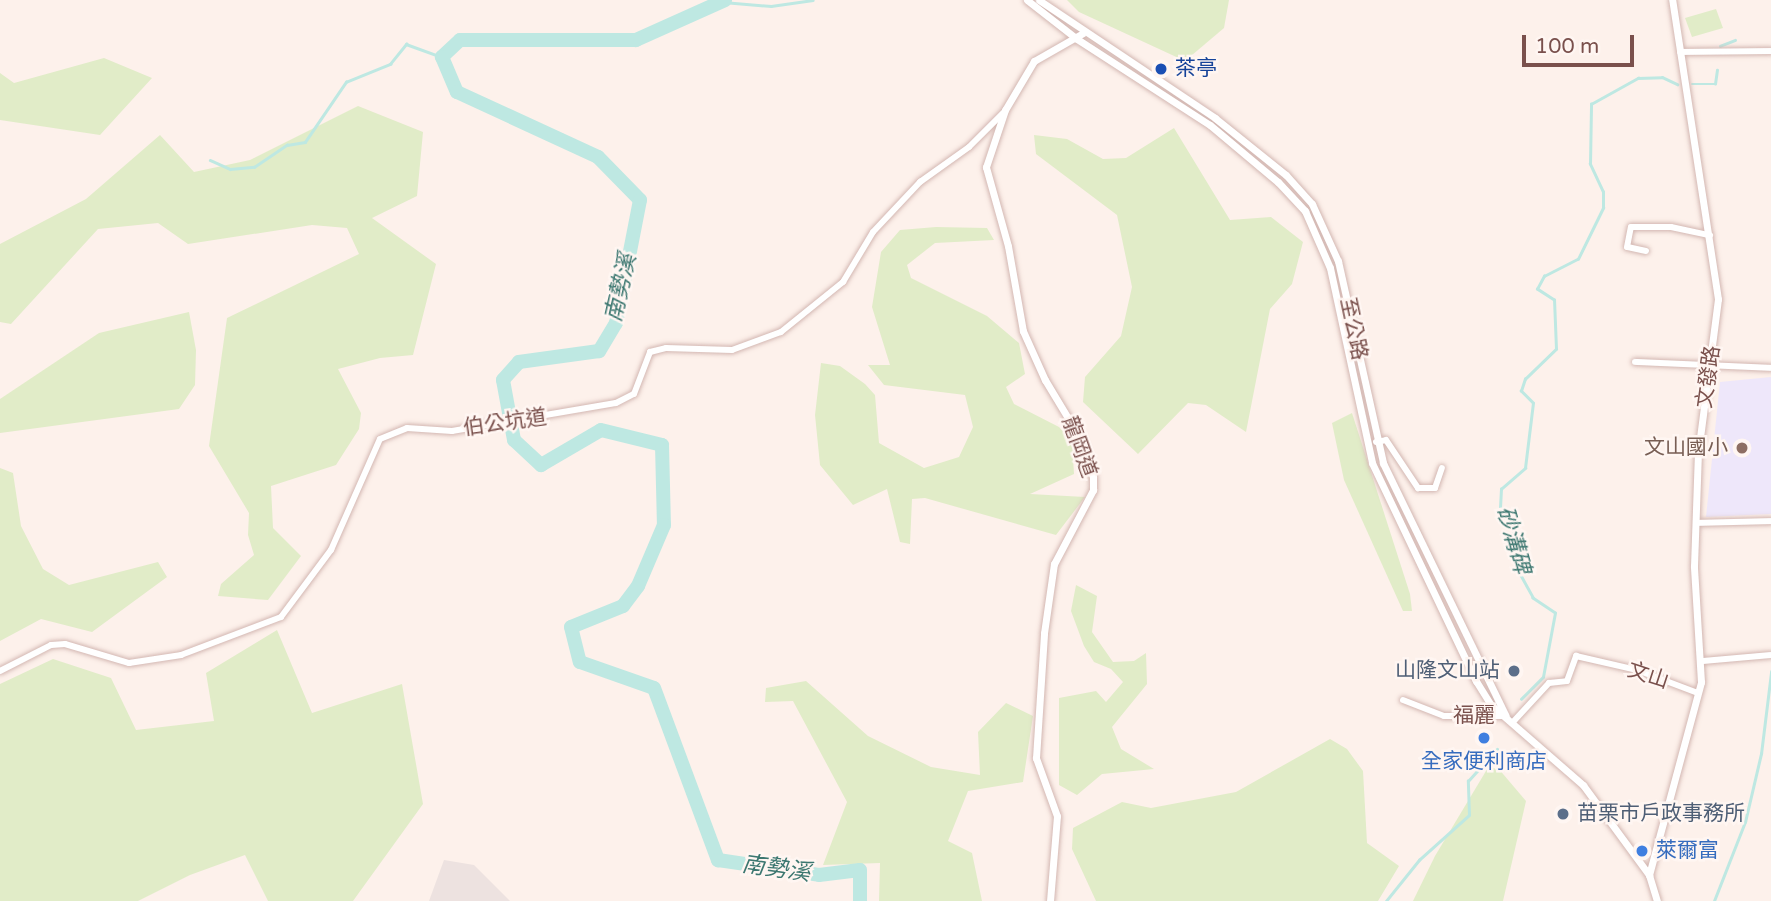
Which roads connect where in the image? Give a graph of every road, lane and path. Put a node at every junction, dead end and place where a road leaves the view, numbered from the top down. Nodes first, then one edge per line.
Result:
1 (1027, 0) edge
2 (1039, 0) edge
3 (1672, 0) edge
4 (1080, 36) junction
5 (1771, 51) edge
6 (1680, 52) junction
7 (1005, 110) junction
8 (1215, 117) junction
9 (1210, 125) junction
10 (1286, 175) junction
11 (1278, 182) junction
12 (1710, 235) junction
13 (1646, 251) dead end
14 (1358, 351) junction
15 (1348, 353) junction
16 (1635, 362) dead end
17 (1711, 367) junction
18 (1771, 368) edge
19 (1376, 442) junction
20 (1441, 468) dead end
21 (1771, 521) edge
22 (1696, 523) junction
23 (1418, 534) junction
24 (1408, 540) junction
25 (1771, 655) edge
26 (1703, 661) junction
27 (0, 671) edge
28 (1698, 693) junction
29 (1403, 700) dead end
30 (1506, 716) junction
31 (1513, 722) junction
32 (1649, 875) junction
33 (1050, 901) edge
34 (1657, 901) edge

1 - 4 street
2 - 4 street
3 - 6 street, 文發路
4 - 7 street, 龍岡道
4 - 8 street, 至公路
4 - 9 street, 至公路
5 - 6 street
6 - 12 street, 文發路
7 - 27 street, 伯公坑道
7 - 33 street, 龍岡道
8 - 9 street
8 - 10 street, 至公路
9 - 11 street, 至公路
10 - 11 street
10 - 14 street, 至公路
11 - 15 street, 至公路
12 - 13 street
12 - 17 street, 文發路
14 - 15 street
14 - 19 street, 至公路
15 - 24 street, 至公路
16 - 17 street
17 - 18 street
17 - 22 street, 文發路
19 - 20 street
19 - 23 street, 至公路
21 - 22 street
22 - 26 street, 文發路
23 - 24 street
23 - 30 street, 至公路
24 - 30 street, 至公路
25 - 26 street
26 - 28 street, 文發路
28 - 31 street, 文山
28 - 32 street, 文發路
29 - 30 street, 福麗
30 - 31 street, 至公路
31 - 32 street, 至公路
32 - 34 street, 至公路

